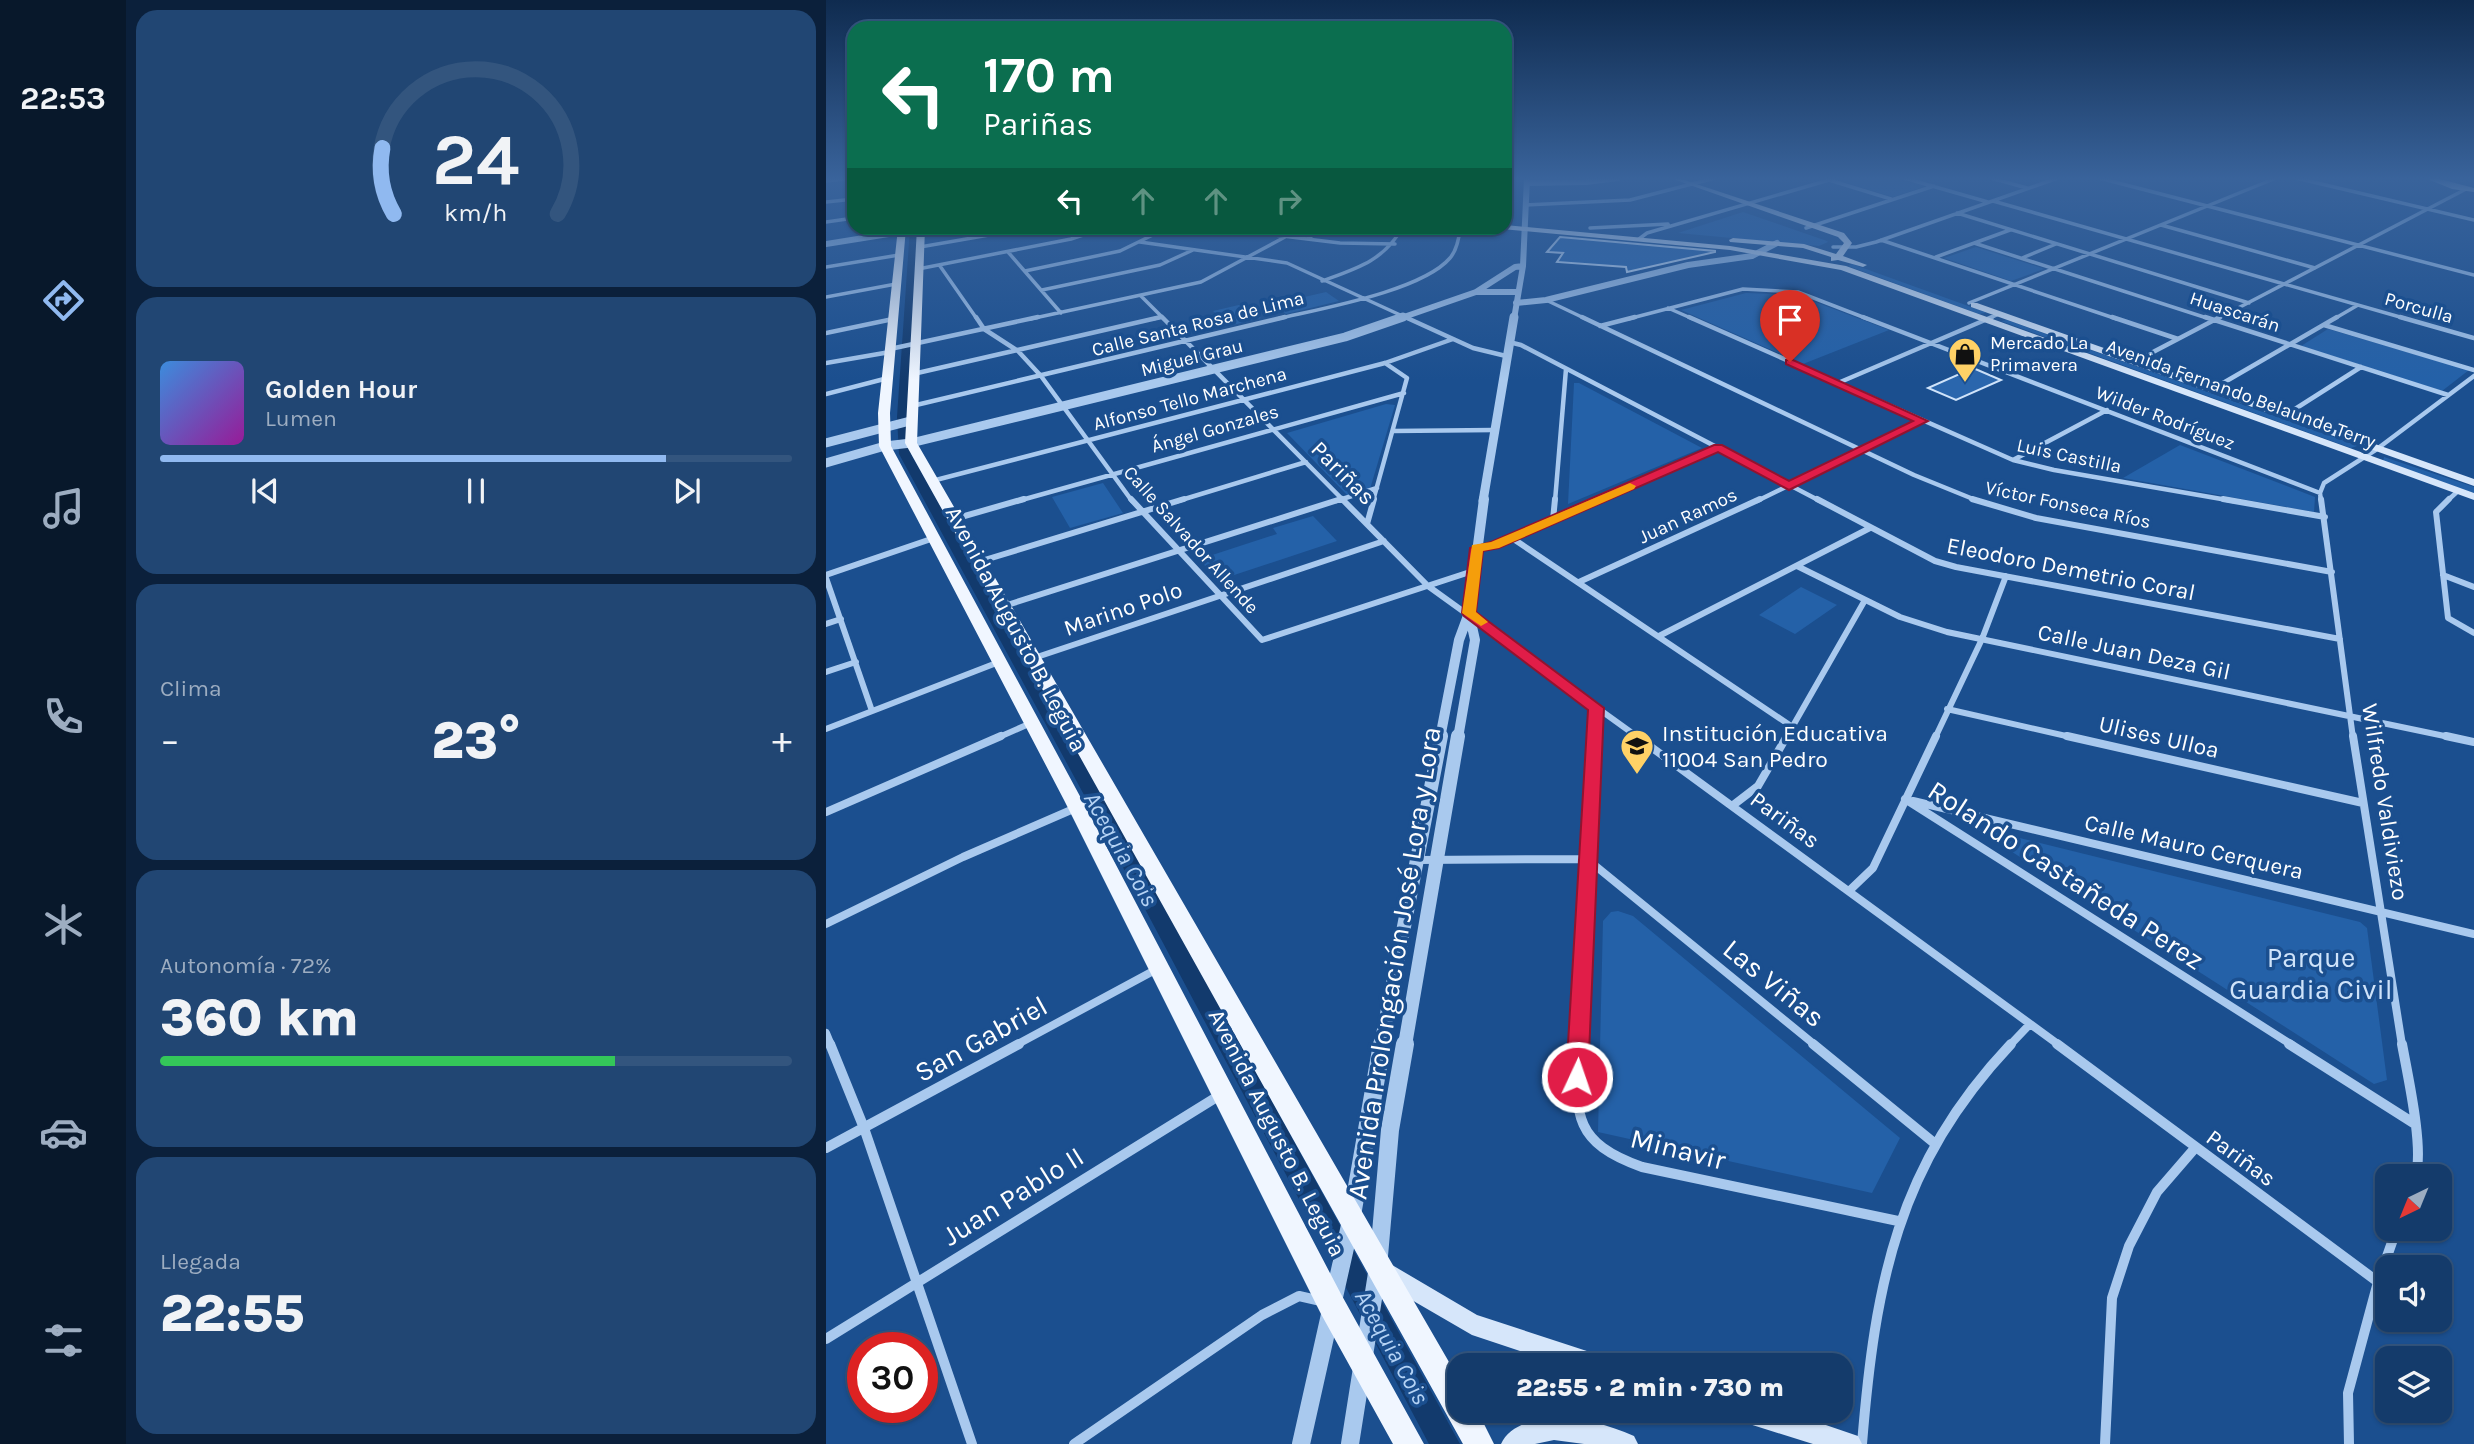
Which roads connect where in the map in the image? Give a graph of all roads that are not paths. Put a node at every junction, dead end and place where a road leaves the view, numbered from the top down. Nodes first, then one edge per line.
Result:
1 (905, 245) edge
2 (915, 245) edge
3 (1039, 245) edge
4 (1132, 245) edge
5 (1163, 245) edge
6 (1270, 245) edge
7 (1394, 245) edge
8 (1458, 245) edge
9 (1524, 245) edge
10 (1711, 245) edge
11 (1772, 245) edge
12 (1798, 245) edge
13 (1835, 245) edge
14 (1855, 245) edge
15 (1897, 245) edge
16 (1968, 245) edge
17 (1981, 245) edge
18 (2053, 245) edge
19 (2062, 245) edge
20 (2111, 245) edge
21 (2149, 245) edge
22 (2233, 245) edge
23 (2360, 245) edge
24 (2361, 245) edge
25 (1847, 247) joint
26 (1194, 250) junction
27 (1008, 252) junction
28 (1759, 252) junction
29 (1833, 252) junction
30 (2090, 254) junction
31 (899, 255) junction
32 (1250, 257) junction
33 (1934, 258) junction
34 (2021, 258) junction
35 (1823, 264) junction
36 (940, 266) junction
37 (1523, 266) junction
38 (826, 267) edge
39 (2315, 268) junction
40 (919, 269) junction
41 (2053, 269) junction
42 (1025, 271) junction
43 (2474, 275) edge
44 (1322, 281) junction
45 (897, 284) junction
46 (2285, 284) junction
47 (2015, 285) junction
48 (1042, 290) junction
49 (1476, 292) junction
50 (1518, 292) junction
51 (1141, 296) junction
52 (826, 297) edge
53 (1361, 297) junction
54 (1546, 300) junction
55 (1516, 303) junction
56 (1969, 303) junction
57 (2249, 303) junction
58 (2358, 305) junction
59 (1668, 309) junction
60 (1061, 313) junction
61 (1999, 314) junction
62 (1161, 317) junction
63 (1405, 317) junction
64 (893, 319) junction
65 (1986, 320) junction
66 (2215, 320) junction
67 (1600, 326) junction
68 (2324, 326) junction
69 (984, 329) junction
70 (826, 333) edge
71 (2472, 336) edge
72 (1453, 339) junction
73 (2178, 340) junction
74 (1185, 342) junction
75 (1510, 342) junction
76 (1933, 342) junction
77 (914, 344) junction
78 (2292, 345) junction
79 (891, 350) junction
80 (1018, 351) junction
81 (1506, 356) junction
82 (2134, 362) junction
83 (826, 363) edge
84 (1385, 363) junction
85 (2361, 367) junction
86 (1211, 369) junction
87 (1566, 369) junction
88 (2474, 370) edge
89 (914, 374) junction
90 (1041, 376) junction
91 (2474, 376) edge
92 (888, 379) junction
93 (1838, 383) junction
94 (2211, 390) junction
95 (1404, 393) junction
96 (826, 394) edge
97 (2448, 395) junction
98 (1242, 399) junction
99 (1064, 406) junction
100 (2107, 410) junction
101 (911, 416) junction
102 (2284, 416) junction
103 (1922, 421) junction
104 (1273, 430) junction
105 (1494, 430) junction
106 (1393, 431) junction
107 (885, 437) junction
108 (1087, 440) junction
109 (826, 443) edge
110 (911, 443) junction
111 (1718, 448) junction
112 (2377, 449) junction
113 (1861, 450) junction
114 (2365, 458) junction
115 (2013, 460) junction
116 (826, 463) edge
117 (1306, 463) junction
118 (1111, 475) junction
119 (932, 481) junction
120 (2474, 483) edge
121 (1789, 486) junction
122 (1377, 488) junction
123 (2458, 491) junction
124 (2320, 493) junction
125 (2474, 497) edge
126 (1342, 499) junction
127 (1139, 511) junction
128 (2325, 517) junction
129 (954, 519) junction
130 (1553, 520) junction
131 (1367, 524) junction
132 (1870, 527) junction
133 (934, 538) junction
134 (1512, 538) junction
135 (1384, 541) junction
136 (1477, 548) junction
137 (1176, 551) junction
138 (978, 562) junction
139 (1797, 566) junction
140 (1473, 570) junction
141 (2332, 572) junction
142 (2443, 575) junction
143 (2006, 576) junction
144 (826, 577) edge
145 (1579, 582) junction
146 (1428, 586) junction
147 (2474, 587) edge
148 (1219, 595) junction
149 (1865, 600) junction
150 (1004, 606) junction
151 (1469, 613) junction
152 (841, 619) junction
153 (826, 624) edge
154 (2474, 633) edge
155 (1659, 636) junction
156 (1982, 639) junction
157 (2340, 639) junction
158 (1034, 658) junction
159 (856, 662) junction
160 (999, 662) junction
161 (826, 672) edge
162 (1596, 708) junction
163 (1947, 709) junction
164 (872, 711) junction
165 (2349, 714) junction
166 (1031, 723) junction
167 (1791, 726) junction
168 (826, 729) edge
169 (2474, 742) edge
170 (1110, 793) junction
171 (1905, 799) junction
172 (2363, 803) junction
173 (1732, 806) junction
174 (1077, 807) junction
175 (826, 812) edge
176 (1587, 859) junction
177 (1416, 860) junction
178 (1439, 860) junction
179 (1850, 890) junction
180 (2381, 909) junction
181 (826, 924) edge
182 (2474, 934) edge
183 (1158, 968) junction
184 (2029, 1024) junction
185 (826, 1032) edge
186 (1224, 1093) junction
187 (2415, 1124) junction
188 (864, 1128) junction
189 (1933, 1142) junction
190 (2195, 1148) junction
191 (826, 1149) edge
192 (2417, 1164) edge
193 (1898, 1221) junction
194 (1351, 1222) junction
195 (1377, 1268) junction
196 (2375, 1280) edge
197 (917, 1282) junction
198 (2375, 1293) edge
199 (1332, 1303) junction
200 (826, 1339) edge
201 (1560, 1353) edge
202 (1364, 1363) junction
203 (1447, 1388) edge
204 (1467, 1423) edge
205 (1784, 1423) edge
206 (972, 1444) edge
207 (1074, 1444) edge
208 (1301, 1444) edge
209 (1350, 1444) edge
210 (1409, 1444) edge
211 (1479, 1444) edge
212 (1513, 1444) edge
213 (1626, 1444) edge
214 (1850, 1444) edge
215 (1862, 1444) edge
216 (2105, 1444) edge
217 (2348, 1444) edge

1 - 31 main road
2 - 40 main road, Avenida Augusto B. Leguia
3 - 27 street
4 - 42 street
5 - 26 street
6 - 32 street
7 - 44 street
8 - 53 street, Calle Santa Rosa de Lima
9 - 37 street, Avenida Prolongación José Lora y Lora
10 - 28 main road, Avenida Fernando Belaunde Terry
11 - 28 street
12 - 29 main road, Avenida Fernando Belaunde Terry
13 - 29 main road
14 - 25 street
15 - 33 street
16 - 33 street
17 - 34 street, Huascarán
18 - 34 street
19 - 30 street
20 - 30 street
21 - 46 street, Porculla
22 - 39 street
23 - 39 street
24 - 43 street
25 - 29 main road
26 - 32 street
26 - 48 street
27 - 36 street
27 - 42 street
28 - 35 main road, Avenida Fernando Belaunde Terry
28 - 54 street
29 - 35 main road
29 - 56 main road, Avenida Fernando Belaunde Terry
30 - 41 street
30 - 57 street
31 - 38 street
31 - 45 main road
32 - 44 street
32 - 51 street
33 - 47 street
34 - 41 street, Huascarán
35 - 65 main road, Avenida Fernando Belaunde Terry
36 - 40 street
36 - 69 street, Calle Salvador Allende
37 - 49 street, Miguel Grau
37 - 50 street, Avenida Prolongación José Lora y Lora
39 - 46 street
40 - 77 main road, Avenida Augusto B. Leguia
41 - 47 street
41 - 66 street, Huascarán
42 - 48 street
44 - 53 street
45 - 52 street
45 - 64 main road
46 - 57 street
46 - 58 street, Porculla
47 - 56 street
47 - 73 street
48 - 60 street
49 - 50 street, Miguel Grau
49 - 63 street, Miguel Grau
50 - 55 street, Avenida Prolongación José Lora y Lora
51 - 60 street
51 - 62 street, Pariñas
53 - 63 street
53 - 74 street, Calle Santa Rosa de Lima
54 - 55 street
54 - 67 street, Víctor Fonseca Ríos
55 - 75 street, Avenida Prolongación José Lora y Lora
56 - 61 main road, Avenida Fernando Belaunde Terry
57 - 66 street
58 - 68 street
58 - 71 street, Porculla
59 - 67 street, Wilder Rodríguez
59 - 76 street, Wilder Rodríguez
59 - 93 street, Luis Castilla
60 - 69 street
61 - 65 street
61 - 82 main road, Avenida Fernando Belaunde Terry
62 - 74 street, Pariñas
62 - 80 street
63 - 72 street
63 - 86 street, Miguel Grau
64 - 70 street
64 - 79 main road
65 - 76 street
65 - 114 main road, Avenida Fernando Belaunde Terry
66 - 73 street
66 - 78 street, Huascarán
67 - 113 street, Víctor Fonseca Ríos
68 - 78 street
68 - 88 street
69 - 77 street
69 - 80 street, Calle Salvador Allende
72 - 81 street
72 - 84 street, Alfonso Tello Marchena
73 - 82 street
74 - 86 street, Pariñas
74 - 90 street, Calle Santa Rosa de Lima
75 - 81 street, Avenida Prolongación José Lora y Lora
75 - 87 street, Eleodoro Demetrio Coral
76 - 93 street
76 - 100 street, Wilder Rodríguez
77 - 79 street
77 - 89 main road, Avenida Augusto B. Leguia
78 - 85 street, Huascarán
78 - 94 street
79 - 83 street
79 - 92 main road
80 - 89 street
80 - 90 street, Calle Salvador Allende
81 - 105 street, Avenida Prolongación José Lora y Lora
82 - 94 main road, Avenida Fernando Belaunde Terry
84 - 95 street
84 - 98 street, Alfonso Tello Marchena
85 - 97 street, Huascarán
85 - 102 street
86 - 98 street, Pariñas
86 - 99 street, Miguel Grau
87 - 111 street, Eleodoro Demetrio Coral
87 - 130 street
89 - 101 main road, Avenida Augusto B. Leguia
90 - 99 street, Calle Salvador Allende
90 - 101 street, Calle Santa Rosa de Lima
91 - 97 street
92 - 96 street
92 - 107 main road
93 - 103 street, Luis Castilla
94 - 102 main road, Avenida Fernando Belaunde Terry
95 - 104 street, Ángel Gonzales
95 - 106 street
97 - 112 street
98 - 104 street, Pariñas
98 - 108 street, Alfonso Tello Marchena
99 - 108 street, Calle Salvador Allende
99 - 110 street, Miguel Grau
100 - 115 street
100 - 124 street, Wilder Rodríguez
101 - 107 street
101 - 110 main road, Avenida Augusto B. Leguia
102 - 112 main road, Avenida Fernando Belaunde Terry
103 - 113 street, Juan Ramos
103 - 115 street, Luis Castilla
104 - 117 street, Pariñas
104 - 118 street, Ángel Gonzales
105 - 106 street
105 - 136 street, Avenida Prolongación José Lora y Lora
106 - 122 street
107 - 109 street
107 - 110 street
107 - 116 street
107 - 133 main road, Avenida Augusto B. Leguia
108 - 118 street, Calle Salvador Allende
108 - 119 street, Alfonso Tello Marchena
110 - 119 main road, Avenida Augusto B. Leguia
111 - 121 street, Eleodoro Demetrio Coral
111 - 130 street
112 - 114 street
112 - 120 main road, Avenida Fernando Belaunde Terry
113 - 121 street, Juan Ramos
113 - 141 street, Víctor Fonseca Ríos
114 - 123 main road, Avenida Fernando Belaunde Terry
114 - 124 street
115 - 128 street, Luis Castilla
117 - 126 street, Pariñas
117 - 127 street
118 - 127 street, Calle Salvador Allende
118 - 129 street, Ángel Gonzales
119 - 129 main road, Avenida Augusto B. Leguia
121 - 132 street, Eleodoro Demetrio Coral
121 - 145 street, Juan Ramos
122 - 126 street
122 - 131 street
123 - 125 main road, Avenida Fernando Belaunde Terry
123 - 142 street
124 - 128 street, Wilfredo Valdiviezo
126 - 131 street, Pariñas
126 - 137 street
127 - 137 street, Calle Salvador Allende
127 - 138 street
128 - 141 street, Wilfredo Valdiviezo
129 - 138 main road, Avenida Augusto B. Leguia
130 - 134 street
131 - 135 street, Pariñas
132 - 139 street
132 - 143 street, Eleodoro Demetrio Coral
133 - 144 street
133 - 160 main road, Avenida Augusto B. Leguia
134 - 136 street
134 - 145 street
135 - 146 street, Pariñas
135 - 148 street, Marino Polo
136 - 140 street, Avenida Prolongación José Lora y Lora
137 - 148 street, Calle Salvador Allende
137 - 150 street
138 - 150 main road, Avenida Augusto B. Leguia
139 - 149 street, Calle Juan Deza Gil
139 - 155 street
140 - 146 street
140 - 151 street, Avenida Prolongación José Lora y Lora
141 - 157 street, Wilfredo Valdiviezo
142 - 147 street
142 - 154 street
143 - 156 street
143 - 157 street, Eleodoro Demetrio Coral
144 - 152 street
145 - 155 street
146 - 148 street, Calle Salvador Allende
146 - 151 street, Pariñas
148 - 158 street, Marino Polo
149 - 156 street, Calle Juan Deza Gil
149 - 167 street
150 - 158 main road, Avenida Augusto B. Leguia
151 - 162 street, Pariñas
151 - 177 street, Avenida Prolongación José Lora y Lora
151 - 178 street, Avenida Prolongación José Lora y Lora
152 - 153 street
152 - 159 street
155 - 167 street
156 - 163 street
156 - 165 street, Calle Juan Deza Gil
157 - 165 street, Wilfredo Valdiviezo
158 - 170 main road, Avenida Augusto B. Leguia
159 - 161 street
159 - 164 street
160 - 164 street
160 - 166 main road, Avenida Augusto B. Leguia
162 - 173 street, Pariñas
162 - 176 street, Minavir
163 - 171 street
163 - 172 street, Ulises Ulloa
164 - 168 street
165 - 169 street, Calle Juan Deza Gil
165 - 172 street, Wilfredo Valdiviezo
166 - 174 main road, Avenida Augusto B. Leguia
166 - 175 street
167 - 173 street
170 - 174 street
170 - 194 main road, Avenida Augusto B. Leguia
171 - 179 street
171 - 180 street, Calle Mauro Cerquera
171 - 187 street, Rolando Castañeda Perez
172 - 180 street, Wilfredo Valdiviezo
173 - 179 street, Pariñas
174 - 181 street
174 - 183 main road, Avenida Augusto B. Leguia
176 - 178 street
176 - 189 street, Las Viñas
176 - 193 street, Minavir
177 - 178 street
177 - 194 street, Avenida Prolongación José Lora y Lora
178 - 195 street, Avenida Prolongación José Lora y Lora
179 - 184 street, Pariñas
180 - 182 street, Calle Mauro Cerquera
180 - 187 street, Wilfredo Valdiviezo
183 - 186 main road, Avenida Augusto B. Leguia
183 - 188 street, San Gabriel
184 - 189 street
184 - 190 street, Pariñas
185 - 188 street
186 - 197 street, Juan Pablo II
186 - 199 main road, Avenida Augusto B. Leguia
187 - 192 street, Wilfredo Valdiviezo
188 - 191 street, San Gabriel
188 - 197 street
189 - 193 street
190 - 196 street, Pariñas
190 - 216 street
193 - 215 street
194 - 195 main road, Avenida Augusto B. Leguia
194 - 199 street, Avenida Prolongación José Lora y Lora
195 - 201 main road
195 - 202 street, Avenida Prolongación José Lora y Lora
195 - 203 main road, Avenida Augusto B. Leguia
197 - 200 street, Juan Pablo II
197 - 206 street
198 - 217 street
199 - 202 main road, Avenida Augusto B. Leguia
199 - 207 street
199 - 208 street, Avenida Prolongación José Lora y Lora
202 - 209 street, Avenida Prolongación José Lora y Lora
202 - 210 main road, Avenida Augusto B. Leguia
204 - 211 main road, Avenida Augusto B. Leguia
205 - 214 main road
212 - 213 main road

